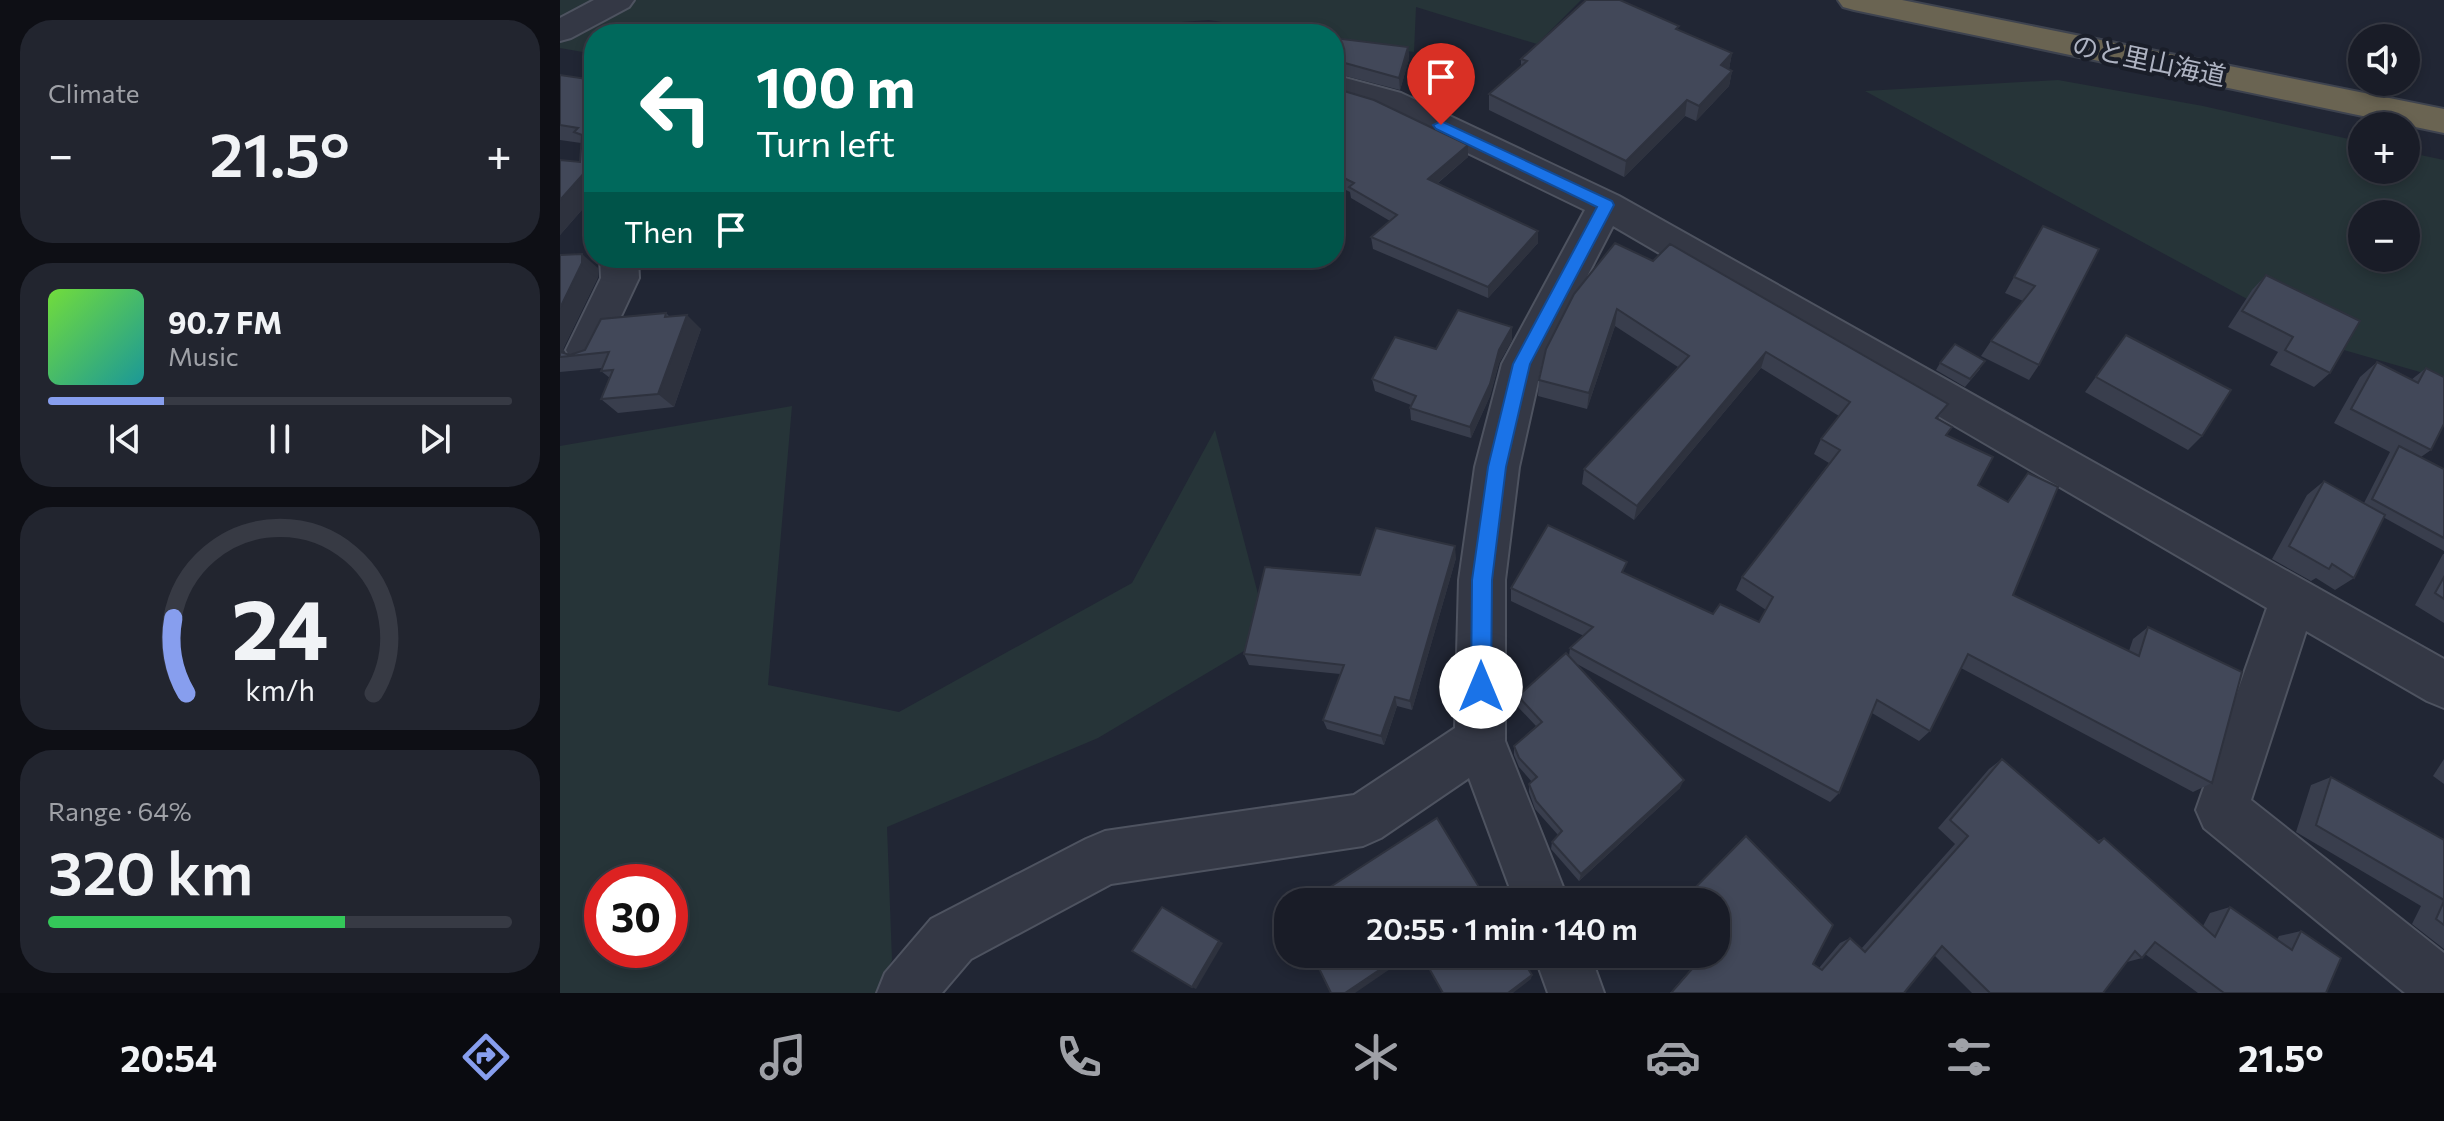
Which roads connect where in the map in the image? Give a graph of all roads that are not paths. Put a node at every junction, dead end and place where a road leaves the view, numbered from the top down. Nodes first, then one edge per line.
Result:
1 (618, 0) edge
2 (1854, 0) edge
3 (1992, 0) edge
4 (560, 31) edge
5 (2348, 72) edge
6 (2420, 86) edge
7 (1344, 89) edge
8 (2444, 91) edge
9 (2444, 121) edge
10 (1606, 205) junction
11 (620, 268) edge
12 (586, 350) edge
13 (2293, 600) junction
14 (2444, 685) edge
15 (1480, 741) junction
16 (1537, 888) edge
17 (1567, 968) edge
18 (2444, 989) edge
19 (905, 993) edge
20 (1576, 993) edge

1 - 4 street
2 - 9 highway, のと里山海道
3 - 5 highway, のと里山海道
6 - 8 highway
7 - 10 street
10 - 13 street
10 - 15 street
11 - 12 street
13 - 14 street
13 - 18 street
15 - 16 street
15 - 19 street
17 - 20 street

